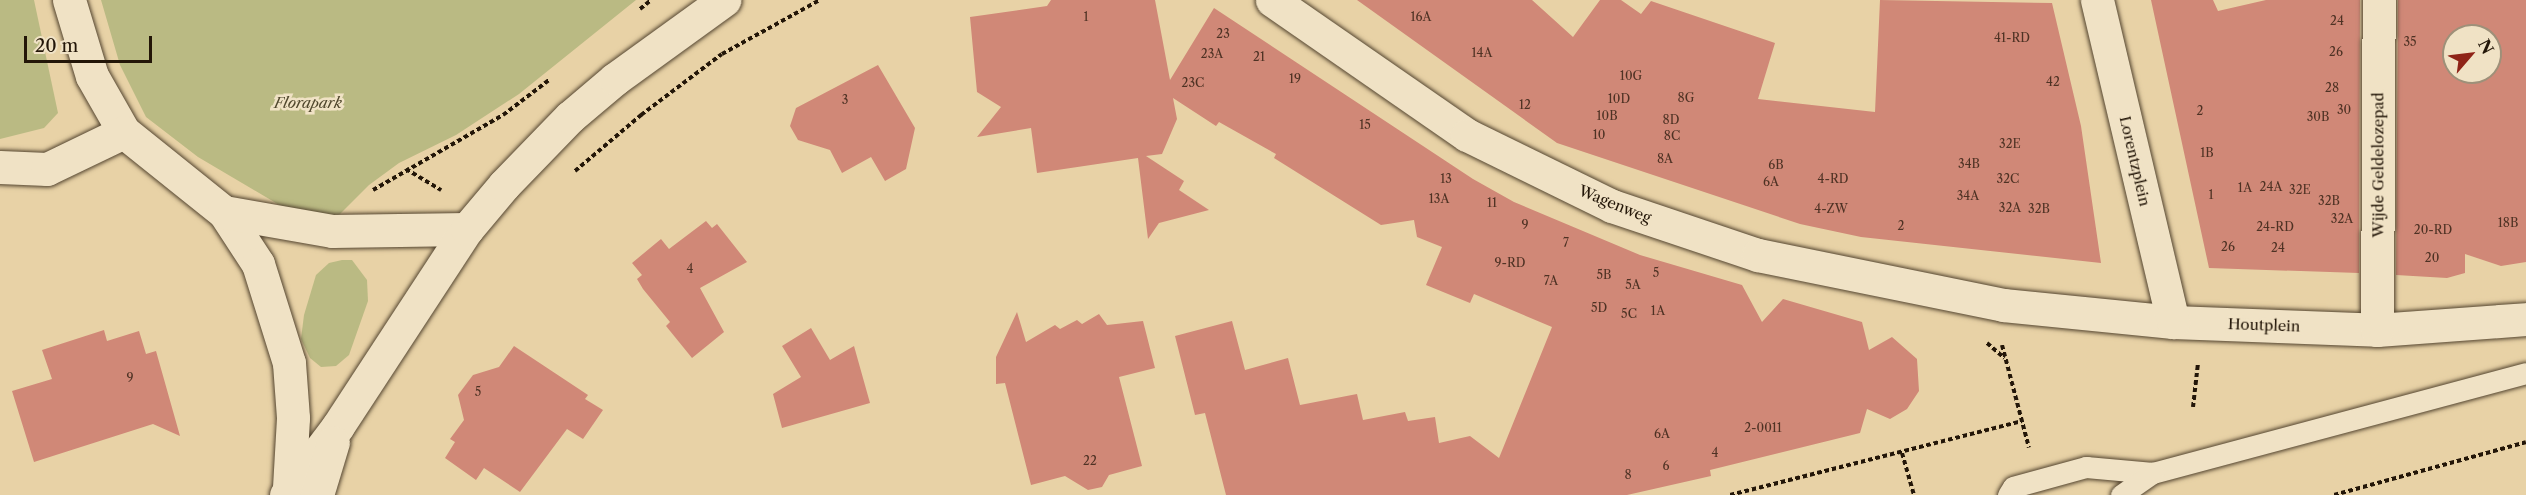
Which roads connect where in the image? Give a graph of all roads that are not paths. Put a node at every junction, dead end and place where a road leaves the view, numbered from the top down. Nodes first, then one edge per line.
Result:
1 (69, 0) edge
2 (724, 0) edge
3 (1272, 0) edge
4 (2097, 0) edge
5 (2379, 0) edge
6 (124, 132) junction
7 (0, 167) edge
8 (224, 212) junction
9 (467, 229) junction
10 (2002, 305) joint
11 (2526, 319) edge
12 (2173, 322) junction
13 (2377, 330) junction
14 (2526, 373) edge
15 (2153, 473) junction
16 (298, 492) edge
17 (2008, 495) edge
18 (2121, 495) edge

1 - 6 street
2 - 9 street
3 - 10 street, Wagenweg
4 - 12 street, Lorentzplein
5 - 13 street, Wijde Geldelozepad
6 - 7 street
6 - 8 street
8 - 9 street
8 - 16 street
9 - 16 street
10 - 12 street, Houtplein
11 - 13 street, Houtplein
12 - 13 street, Houtplein
14 - 15 lane
15 - 17 lane
15 - 18 lane

